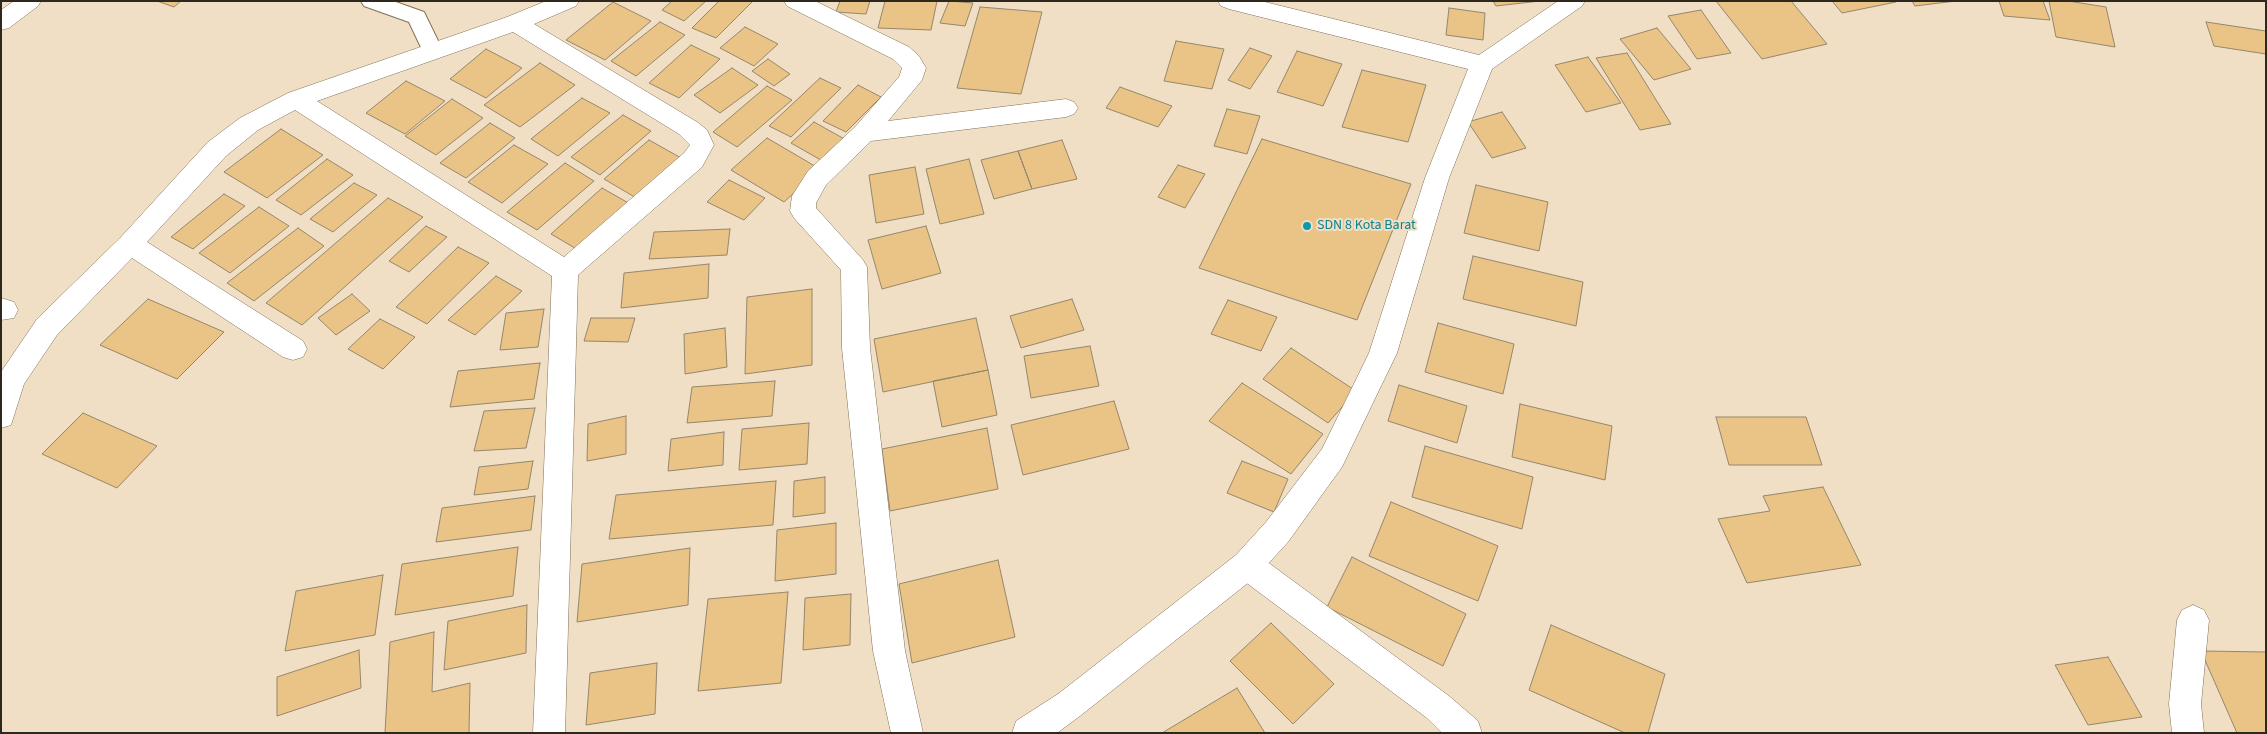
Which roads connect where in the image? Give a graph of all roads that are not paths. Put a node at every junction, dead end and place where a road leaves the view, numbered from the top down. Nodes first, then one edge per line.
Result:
1 (30, 1) edge
2 (371, 1) edge
3 (568, 1) edge
4 (795, 1) edge
5 (1229, 1) edge
6 (1574, 1) edge
7 (1, 22) edge
8 (515, 23) junction
9 (432, 51) junction
10 (1482, 64) junction
11 (296, 99) junction
12 (1066, 108) dead end
13 (864, 133) junction
14 (130, 244) junction
15 (566, 271) junction
16 (293, 350) dead end
17 (1, 416) edge
18 (1247, 565) junction
19 (2193, 620) dead end
20 (549, 733) edge
21 (907, 733) edge
22 (1028, 733) edge
23 (1466, 733) edge
24 (2188, 733) edge

1 - 7 street
2 - 9 lane
3 - 8 street
4 - 13 street
5 - 10 street
6 - 10 street
8 - 9 street
8 - 15 street
9 - 11 street
10 - 18 street
11 - 14 street
11 - 15 street
12 - 13 street
13 - 21 street
14 - 16 street
14 - 17 street
15 - 20 street
18 - 22 street
18 - 23 street
19 - 24 street

